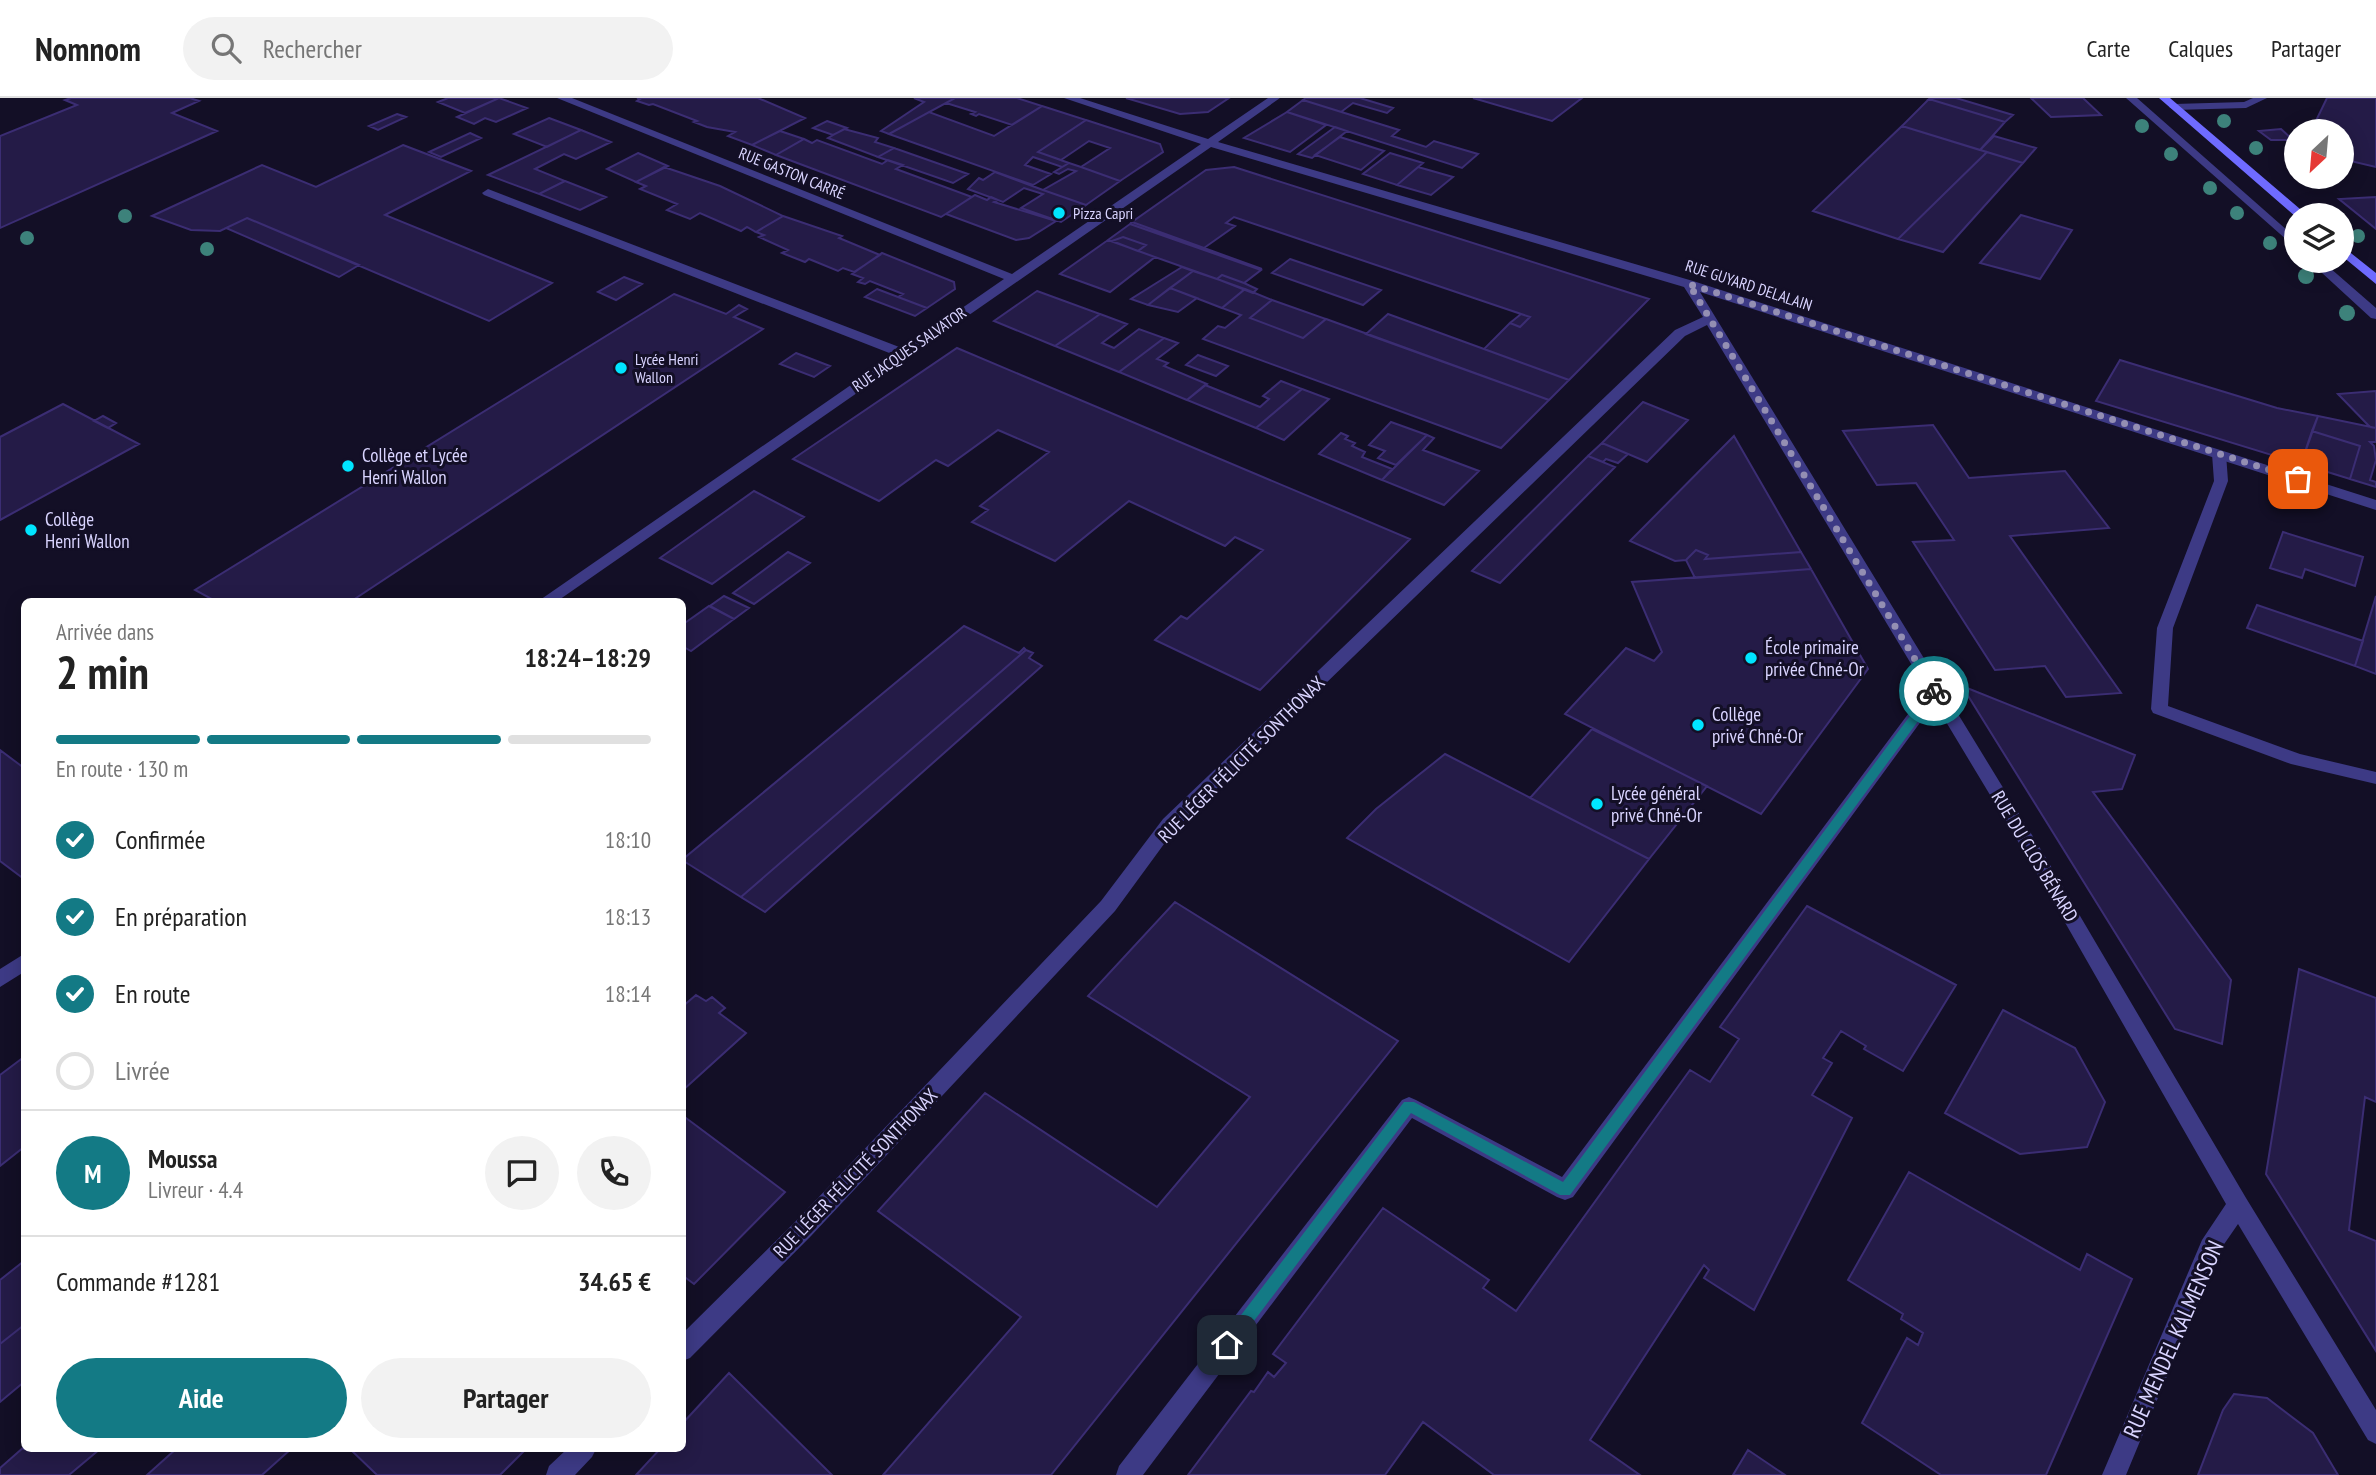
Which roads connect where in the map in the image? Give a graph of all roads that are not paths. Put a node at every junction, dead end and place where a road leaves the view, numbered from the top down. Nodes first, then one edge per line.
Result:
1 (562, 98) edge
2 (1069, 98) edge
3 (1275, 98) edge
4 (2131, 98) edge
5 (2164, 98) edge
6 (2262, 98) edge
7 (2174, 107) junction
8 (1208, 143) junction
9 (488, 193) dead end
10 (2287, 203) edge
11 (2284, 233) edge
12 (2354, 261) edge
13 (2329, 273) edge
14 (1011, 278) junction
15 (2376, 280) edge
16 (1689, 284) junction
17 (2376, 315) edge
18 (1711, 318) junction
19 (902, 353) junction
20 (2220, 454) junction
21 (2376, 505) edge
22 (551, 598) edge
23 (1935, 690) junction
24 (2376, 778) edge
25 (21, 964) edge
26 (0, 979) edge
27 (2238, 1205) junction
28 (686, 1346) edge
29 (2376, 1432) edge
30 (581, 1452) edge
31 (558, 1475) edge
32 (1128, 1475) edge
33 (2114, 1475) edge

1 - 14 street, RUE GASTON CARRÉ
2 - 8 street, RUE GUYARD DELALAIN
3 - 8 street, RUE JACQUES SALVATOR
4 - 11 street
5 - 7 main road
6 - 7 street
7 - 10 main road
8 - 14 street, RUE JACQUES SALVATOR
8 - 16 street, RUE GUYARD DELALAIN
9 - 19 street
12 - 15 main road
13 - 17 street
14 - 19 street, RUE JACQUES SALVATOR
16 - 18 street, RUE DU CLOS BÉNARD
16 - 20 street, RUE GUYARD DELALAIN
18 - 23 street, RUE DU CLOS BÉNARD
18 - 28 street, RUE LÉGER FÉLICITÉ SONTHONAX
19 - 22 street, RUE JACQUES SALVATOR
20 - 21 street, RUE GUYARD DELALAIN
20 - 24 street
23 - 27 street, RUE DU CLOS BÉNARD
23 - 32 street
25 - 26 street
27 - 29 street, RUE DU CLOS BÉNARD
27 - 33 street, RUE MENDEL KALMENSON
30 - 31 street

